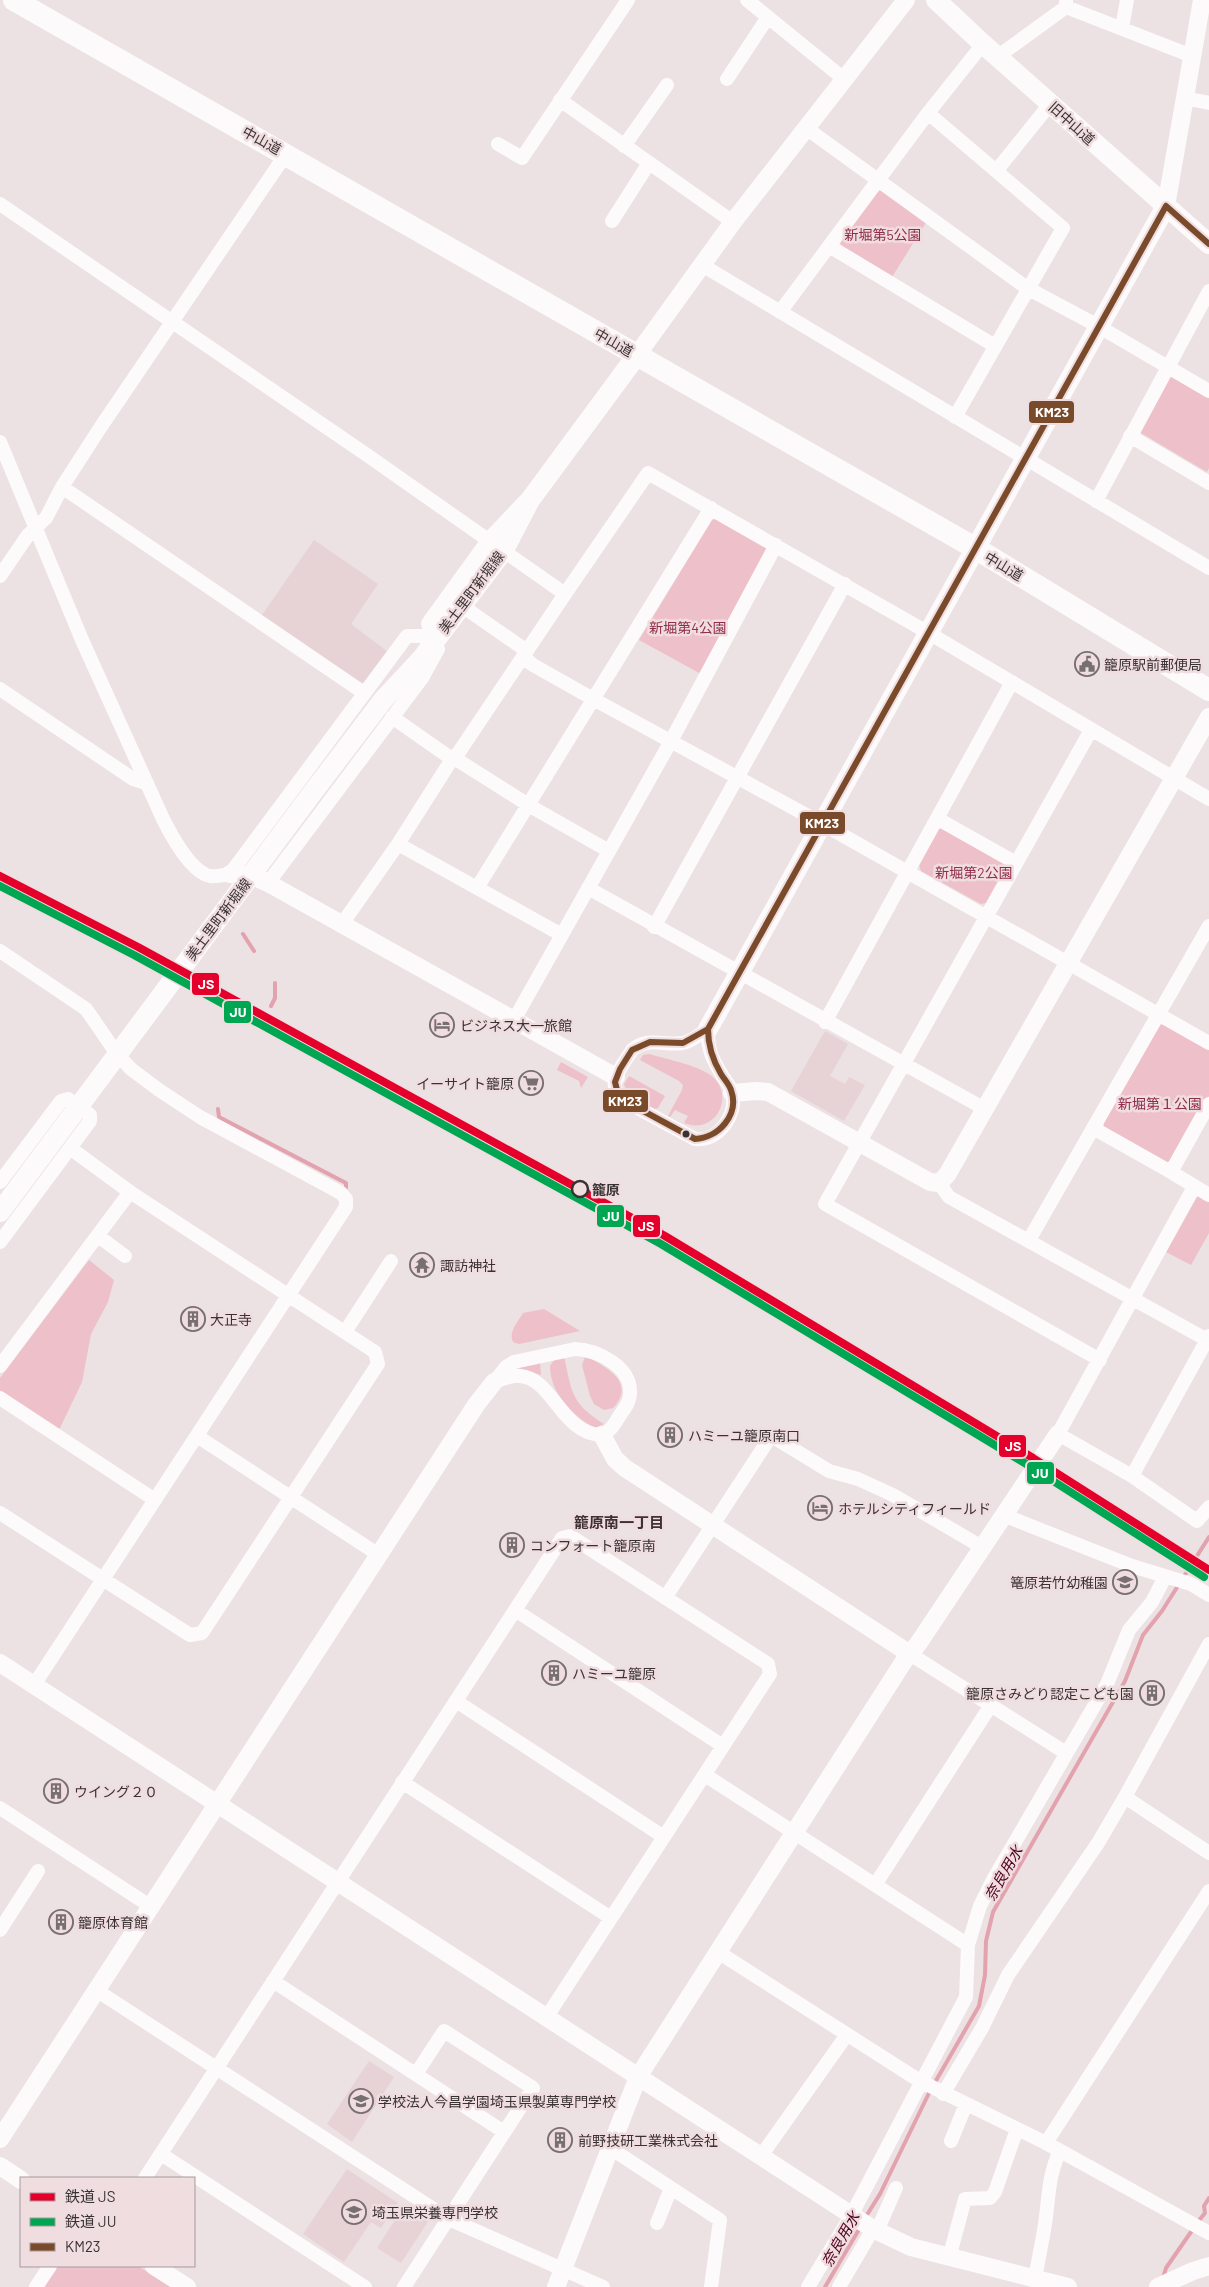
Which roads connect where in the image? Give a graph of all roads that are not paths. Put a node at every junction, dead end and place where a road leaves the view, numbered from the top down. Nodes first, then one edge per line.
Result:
1 (14, 0) edge
2 (628, 0) edge
3 (747, 0) edge
4 (906, 0) edge
5 (936, 0) edge
6 (1127, 0) edge
7 (1202, 0) edge
8 (1066, 4) edge
9 (768, 17) junction
10 (1122, 28) junction
11 (990, 51) junction
12 (1192, 56) junction
13 (727, 79) dead end
14 (844, 79) junction
15 (667, 85) dead end
16 (1184, 98) junction
17 (560, 100) junction
18 (1209, 103) edge
19 (1050, 104) junction
20 (928, 113) junction
21 (806, 128) junction
22 (498, 144) dead end
23 (624, 146) junction
24 (286, 154) junction
25 (649, 163) junction
26 (997, 170) junction
27 (878, 180) junction
28 (0, 204) edge
29 (1166, 206) junction
30 (612, 221) dead end
31 (733, 222) junction
32 (1208, 241) edge
33 (829, 246) junction
34 (702, 265) junction
35 (1027, 288) junction
36 (1209, 291) edge
37 (780, 312) junction
38 (173, 322) junction
39 (1098, 326) junction
40 (995, 346) junction
41 (637, 355) junction
42 (1168, 367) junction
43 (1209, 391) edge
44 (955, 417) junction
45 (1130, 436) junction
46 (0, 442) edge
47 (1026, 460) junction
48 (1209, 483) edge
49 (62, 487) junction
50 (1096, 501) junction
51 (711, 508) junction
52 (36, 527) junction
53 (776, 544) junction
54 (498, 545) junction
55 (975, 548) junction
56 (1208, 564) edge
57 (0, 576) edge
58 (844, 584) junction
59 (565, 594) junction
60 (456, 601) junction
61 (928, 632) junction
62 (427, 640) junction
63 (525, 654) junction
64 (1012, 682) junction
65 (0, 689) edge
66 (1209, 690) edge
67 (364, 693) junction
68 (595, 700) junction
69 (1209, 717) edge
70 (392, 718) junction
71 (1091, 730) junction
72 (671, 741) junction
73 (452, 759) junction
74 (736, 776) junction
75 (1173, 778) junction
76 (146, 783) junction
77 (1209, 799) edge
78 (530, 806) junction
79 (938, 819) junction
80 (822, 823) junction
81 (398, 844) junction
82 (609, 851) junction
83 (1016, 863) junction
84 (906, 872) junction
85 (230, 874) junction
86 (268, 882) junction
87 (477, 888) junction
88 (588, 888) junction
89 (985, 917) junction
90 (342, 924) junction
91 (654, 927) junction
92 (1208, 929) edge
93 (562, 935) junction
94 (0, 951) edge
95 (1068, 964) junction
96 (738, 974) junction
97 (1158, 1015) junction
98 (514, 1020) junction
99 (825, 1022) junction
100 (708, 1029) junction
101 (1209, 1043) edge
102 (117, 1054) junction
103 (902, 1064) junction
104 (616, 1077) junction
105 (732, 1093) junction
106 (1209, 1104) edge
107 (77, 1106) junction
108 (985, 1109) junction
109 (1093, 1128) junction
110 (859, 1143) junction
111 (70, 1148) junction
112 (1171, 1172) junction
113 (0, 1182) edge
114 (939, 1183) junction
115 (1194, 1187) junction
116 (130, 1192) junction
117 (1209, 1195) edge
118 (0, 1212) edge
119 (98, 1236) junction
120 (1029, 1240) junction
121 (0, 1242) edge
122 (125, 1256) dead end
123 (391, 1261) dead end
124 (288, 1295) junction
125 (1133, 1299) junction
126 (345, 1332) junction
127 (1208, 1339) edge
128 (1100, 1360) junction
129 (0, 1366) edge
130 (494, 1382) junction
131 (0, 1398) edge
132 (1058, 1434) junction
133 (602, 1435) junction
134 (197, 1436) junction
135 (1132, 1476) junction
136 (291, 1497) junction
137 (155, 1500) junction
138 (1209, 1507) edge
139 (0, 1513) edge
140 (1003, 1515) junction
141 (713, 1524) junction
142 (982, 1547) junction
143 (379, 1555) junction
144 (1168, 1578) junction
145 (104, 1580) junction
146 (1209, 1595) edge
147 (665, 1598) junction
148 (515, 1610) junction
149 (1209, 1644) edge
150 (910, 1654) junction
151 (0, 1663) edge
152 (34, 1685) junction
153 (456, 1701) junction
154 (991, 1705) junction
155 (724, 1746) junction
156 (1066, 1753) junction
157 (705, 1775) junction
158 (402, 1782) junction
159 (1125, 1798) junction
160 (217, 1805) junction
161 (0, 1808) edge
162 (794, 1832) junction
163 (664, 1837) junction
164 (1209, 1853) edge
165 (38, 1871) dead end
166 (337, 1882) junction
167 (875, 1885) junction
168 (1209, 1891) edge
169 (150, 1906) junction
170 (611, 1918) junction
171 (0, 1930) edge
172 (968, 1945) junction
173 (718, 1952) junction
174 (273, 1980) junction
175 (96, 1990) junction
176 (546, 2018) junction
177 (846, 2036) junction
178 (217, 2068) junction
179 (416, 2074) junction
180 (638, 2077) junction
181 (920, 2081) junction
182 (943, 2094) junction
183 (966, 2104) junction
184 (1017, 2130) junction
185 (504, 2132) junction
186 (0, 2139) edge
187 (951, 2141) dead end
188 (1046, 2144) junction
189 (610, 2148) junction
190 (1060, 2152) junction
191 (161, 2154) junction
192 (760, 2156) junction
193 (0, 2166) edge
194 (146, 2177) edge
195 (20, 2179) edge
196 (671, 2188) junction
197 (896, 2188) dead end
198 (851, 2216) junction
199 (448, 2219) junction
200 (657, 2223) dead end
201 (875, 2230) junction
202 (1209, 2233) edge
203 (949, 2258) junction
204 (1209, 2266) edge
205 (49, 2267) edge
206 (156, 2267) edge
207 (562, 2270) junction
208 (1035, 2279) junction
209 (36, 2287) edge
210 (187, 2287) edge
211 (365, 2287) edge
212 (404, 2287) edge
213 (556, 2287) edge
214 (603, 2287) edge
215 (711, 2287) edge
216 (808, 2287) edge
217 (840, 2287) edge
218 (1068, 2287) edge
219 (1158, 2287) edge

1 - 24 highway, 中山道
2 - 17 street
3 - 9 street
4 - 14 street
5 - 11 main road, 旧中山道
6 - 10 street
7 - 12 street
8 - 10 street
8 - 11 street
9 - 13 street
9 - 14 street
10 - 12 street
11 - 19 main road, 旧中山道
11 - 20 street
12 - 16 street
14 - 21 street
15 - 23 street
16 - 18 street
16 - 29 street
17 - 22 street
17 - 23 street
19 - 26 street
19 - 29 main road, 旧中山道
20 - 26 street
20 - 27 street
21 - 27 street
21 - 31 street
23 - 25 street
24 - 38 street
24 - 41 highway, 中山道
25 - 30 street
25 - 31 street
26 - 35 street
27 - 33 street
27 - 35 street
28 - 38 street
29 - 32 main road, 旧中山道
29 - 39 main road
31 - 34 street
33 - 37 street
33 - 40 street
34 - 37 street
34 - 41 street
35 - 39 street
35 - 40 street
36 - 42 street
37 - 44 street
38 - 49 street
38 - 54 street
39 - 42 street
39 - 47 main road
40 - 44 street
41 - 54 main road, 美土里町新堀線
41 - 55 highway, 中山道
42 - 43 street
42 - 45 street
44 - 47 street
45 - 48 street
45 - 50 street
46 - 52 street
47 - 50 street
47 - 55 main road
49 - 52 street
49 - 67 street
50 - 56 street
51 - 53 street
51 - 59 street
51 - 68 street
52 - 57 street
52 - 76 street
53 - 58 street
53 - 72 street
54 - 59 street
54 - 60 main road, 美土里町新堀線
55 - 61 main road
55 - 66 highway, 中山道
58 - 61 street
58 - 74 street
59 - 63 street
60 - 62 main road, 美土里町新堀線
60 - 63 street
60 - 70 street
61 - 64 street
61 - 80 main road
62 - 67 street
62 - 118 main road, 美土里町新堀線
63 - 68 street
63 - 73 street
64 - 71 street
64 - 79 street
65 - 76 street
67 - 85 street
68 - 72 street
68 - 78 street
69 - 75 street
70 - 73 street
70 - 86 street
71 - 75 street
71 - 83 street
72 - 74 street
72 - 82 street
73 - 78 street
73 - 81 street
74 - 80 street
74 - 91 street
75 - 77 street
75 - 95 street
76 - 85 street
78 - 82 street
78 - 87 street
79 - 83 street
79 - 84 street
80 - 84 street
80 - 96 main road
81 - 87 street
81 - 90 street
82 - 88 street
83 - 89 street
84 - 89 street
84 - 99 street
85 - 86 street
86 - 90 street
87 - 93 street
88 - 91 street
88 - 93 street
89 - 95 street
89 - 103 street
90 - 98 street
91 - 96 street
92 - 97 street
93 - 98 street
94 - 102 street
95 - 97 street
95 - 108 street
96 - 99 street
96 - 100 main road
97 - 101 street
97 - 109 street
98 - 104 street
99 - 103 street
100 - 104 street
100 - 105 street
102 - 107 street
102 - 124 street
103 - 108 street
103 - 110 street
104 - 105 street
105 - 110 street
106 - 112 street
107 - 111 street
107 - 113 street
108 - 114 street
109 - 112 street
109 - 120 street
110 - 114 street
110 - 128 street
111 - 116 street
111 - 121 street
112 - 115 street
114 - 120 street
115 - 117 street
115 - 125 street
116 - 119 street
116 - 124 street
119 - 122 street
119 - 129 street
120 - 125 street
123 - 126 street
124 - 126 street
124 - 134 street
125 - 127 street
125 - 128 street
126 - 136 street
127 - 135 street
128 - 132 street
130 - 133 street
130 - 133 street
130 - 143 street
131 - 137 street
132 - 135 street
132 - 140 street
133 - 141 street
134 - 136 street
134 - 137 street
135 - 138 street
136 - 143 street
136 - 145 street
137 - 145 street
139 - 145 street
140 - 142 street
140 - 144 street
141 - 142 street
141 - 147 street
141 - 150 street
142 - 150 street
143 - 160 street
144 - 146 street
144 - 156 street
145 - 152 street
147 - 148 street
147 - 155 street
148 - 153 street
148 - 155 street
149 - 159 street
150 - 154 street
150 - 162 street
151 - 152 street
152 - 160 street
153 - 158 street
153 - 163 street
154 - 156 street
154 - 167 street
155 - 157 street
156 - 172 street
157 - 162 street
157 - 163 street
158 - 166 street
158 - 170 street
159 - 164 street
159 - 182 street
160 - 166 street
160 - 169 street
161 - 169 street
162 - 167 street
162 - 173 street
163 - 170 street
165 - 171 street
166 - 174 street
166 - 176 street
167 - 172 street
168 - 188 street
169 - 175 street
170 - 176 street
172 - 181 street
173 - 177 street
173 - 180 street
174 - 178 street
174 - 179 street
175 - 178 street
175 - 186 street
176 - 180 street
177 - 181 street
177 - 192 street
178 - 191 street
178 - 199 street
179 - 185 street
179 - 185 street
180 - 189 street
180 - 192 street
181 - 182 street
181 - 198 street
182 - 183 street
183 - 184 street
183 - 187 street
184 - 188 street
184 - 203 street
185 - 199 street
188 - 190 street
189 - 196 street
189 - 207 street
190 - 202 street
190 - 208 street
191 - 194 street
191 - 211 street
192 - 198 street
193 - 195 street
196 - 200 street
196 - 215 street
197 - 201 street
198 - 201 street
198 - 216 street
199 - 207 street
199 - 212 street
201 - 203 street
201 - 217 street
203 - 208 street
204 - 219 street
205 - 209 street
206 - 210 street
207 - 213 street
207 - 214 street
208 - 218 street

